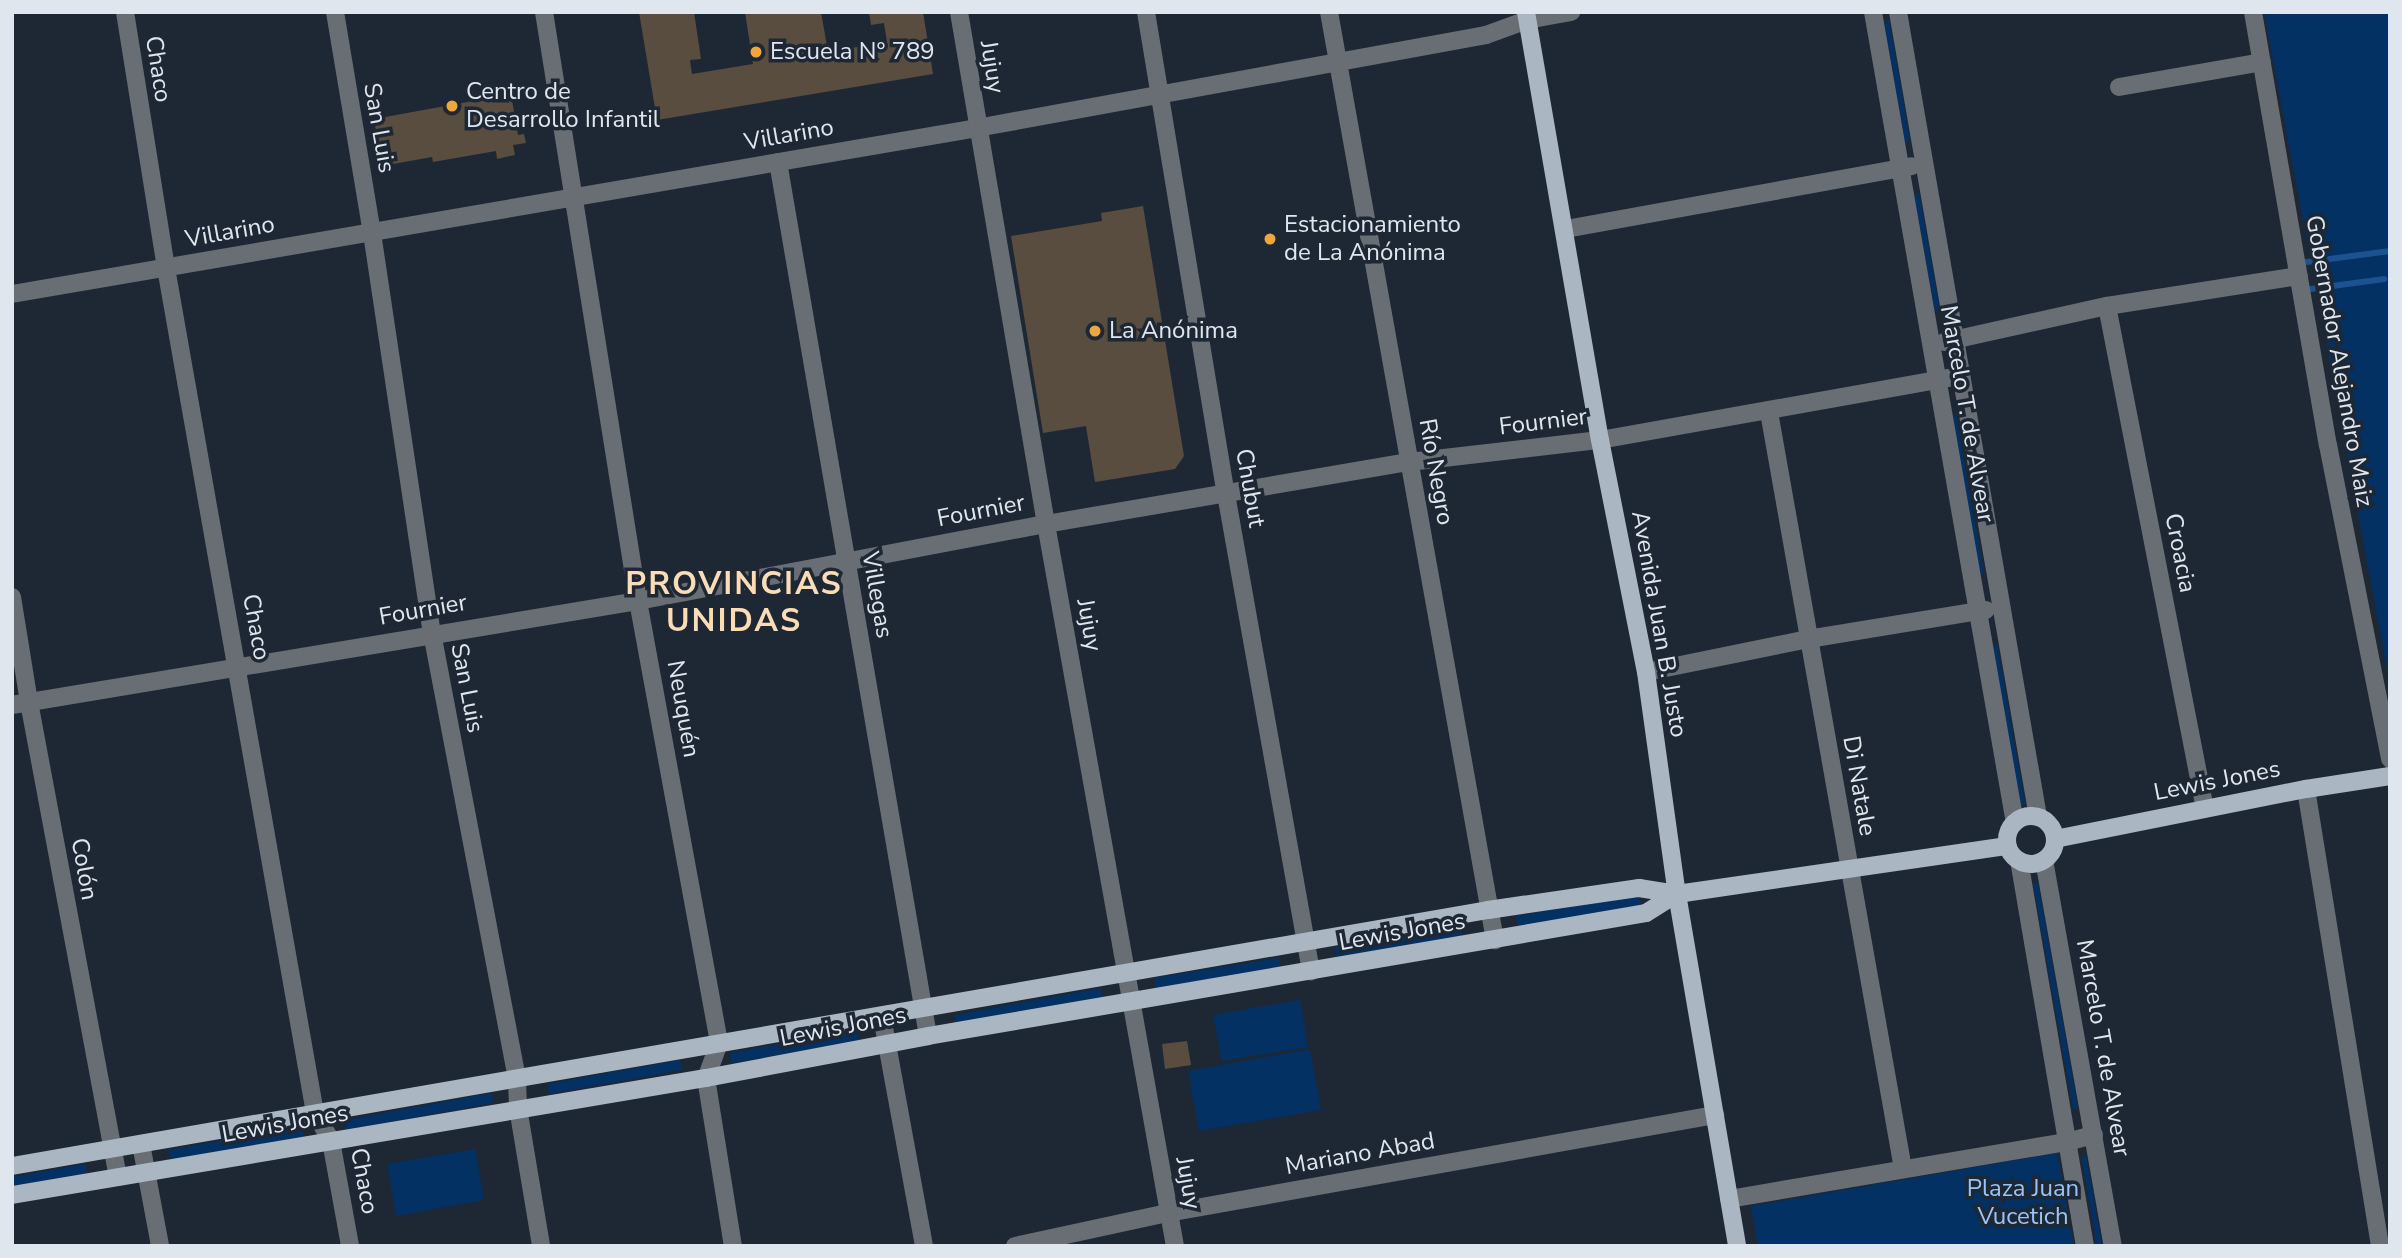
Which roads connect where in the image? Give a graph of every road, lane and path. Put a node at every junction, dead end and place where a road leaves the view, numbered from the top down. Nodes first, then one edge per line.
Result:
1 (125, 12) edge
2 (335, 12) edge
3 (544, 12) edge
4 (959, 12) edge
5 (1146, 12) edge
6 (1329, 12) edge
7 (1571, 12) edge
8 (1873, 12) edge
9 (1898, 12) edge
10 (2253, 12) edge
11 (1526, 16) edge
12 (1337, 62) junction
13 (2262, 62) junction
14 (2119, 87) dead end
15 (1159, 94) junction
16 (977, 128) junction
17 (779, 162) junction
18 (1924, 164) junction
19 (1900, 168) junction
20 (575, 197) junction
21 (1566, 229) junction
22 (372, 233) junction
23 (166, 268) junction
24 (2299, 276) junction
25 (12, 294) edge
26 (2108, 306) junction
27 (1954, 340) junction
28 (1930, 344) junction
29 (1961, 376) junction
30 (1936, 381) junction
31 (1769, 412) junction
32 (1600, 440) junction
33 (1409, 462) junction
34 (1226, 494) junction
35 (1046, 524) junction
36 (847, 561) junction
37 (12, 597) edge
38 (638, 601) junction
39 (1999, 608) junction
40 (1977, 612) junction
41 (432, 633) junction
42 (1808, 639) junction
43 (238, 668) junction
44 (1646, 672) junction
45 (20, 704) edge
46 (2390, 759) edge
47 (2390, 776) edge
48 (2306, 789) junction
49 (2205, 809) junction
50 (2038, 817) junction
51 (2015, 823) junction
52 (2055, 839) junction
53 (2014, 853) junction
54 (2044, 860) junction
55 (1849, 868) junction
56 (1677, 894) junction
57 (1488, 910) junction
58 (1495, 940) junction
59 (1307, 943) junction
60 (1311, 972) junction
61 (1127, 973) junction
62 (1132, 1002) junction
63 (923, 1010) junction
64 (882, 1017) junction
65 (928, 1036) junction
66 (719, 1043) junction
67 (887, 1044) junction
68 (706, 1078) junction
69 (517, 1079) junction
70 (517, 1108) junction
71 (315, 1113) junction
72 (1715, 1115) junction
73 (2094, 1135) junction
74 (331, 1140) junction
75 (2067, 1142) junction
76 (141, 1144) junction
77 (111, 1149) junction
78 (12, 1166) edge
79 (1903, 1169) junction
80 (148, 1172) junction
81 (118, 1177) junction
82 (12, 1195) edge
83 (1729, 1199) junction
84 (1168, 1213) junction
85 (160, 1246) edge
86 (350, 1246) edge
87 (541, 1246) edge
88 (733, 1246) edge
89 (924, 1246) edge
90 (1015, 1246) edge
91 (1175, 1246) edge
92 (1737, 1246) edge
93 (2085, 1246) edge
94 (2113, 1246) edge
95 (2380, 1246) edge

1 - 23 street, Chaco
2 - 22 street, San Luis
3 - 20 street, Neuquén
4 - 16 street, Jujuy
5 - 15 street, Chubut
6 - 12 street, Río Negro
7 - 11 street, Villarino
8 - 19 street, Marcelo T. de Alvear
9 - 18 street, Marcelo T. de Alvear
10 - 13 street, Gobernador Alejandro Maiz
11 - 12 street, Villarino
11 - 21 main road, Avenida Juan B. Justo
12 - 15 street, Villarino
12 - 33 street, Río Negro
13 - 14 street
13 - 24 street, Gobernador Alejandro Maiz
15 - 16 street, Villarino
15 - 34 street, Chubut
16 - 17 street, Villarino
16 - 35 street, Jujuy
17 - 20 street, Villarino
17 - 36 street, Villegas
18 - 19 street
18 - 27 street, Marcelo T. de Alvear
19 - 21 street
19 - 28 street, Marcelo T. de Alvear
20 - 22 street, Villarino
20 - 38 street, Neuquén
21 - 32 main road, Avenida Juan B. Justo
22 - 23 street, Villarino
22 - 41 street, San Luis
23 - 25 street, Villarino
23 - 43 street, Chaco
24 - 26 street
24 - 46 street, Gobernador Alejandro Maiz
26 - 27 street
26 - 49 street, Croacia
27 - 28 street
27 - 29 street, Marcelo T. de Alvear
28 - 30 street, Marcelo T. de Alvear
29 - 30 street, Fournier
29 - 39 street, Marcelo T. de Alvear
30 - 31 street, Fournier
30 - 40 street, Marcelo T. de Alvear
31 - 32 street, Fournier
31 - 42 street, Di Natale
32 - 33 street, Fournier
32 - 44 main road, Avenida Juan B. Justo
33 - 34 street, Fournier
33 - 57 street, Río Negro
34 - 35 street, Fournier
34 - 59 street, Chubut
35 - 36 street, Fournier
35 - 61 street, Jujuy
36 - 38 street, Fournier
36 - 63 street, Villegas
37 - 45 street, Colón
38 - 41 street, Fournier
38 - 66 street, Neuquén
39 - 40 street
39 - 50 street, Marcelo T. de Alvear
40 - 42 street
40 - 51 street, Marcelo T. de Alvear
41 - 43 street, Fournier
41 - 69 street, San Luis
42 - 44 street
42 - 55 street, Di Natale
43 - 45 street, Fournier
43 - 71 street, Chaco
44 - 56 main road, Avenida Juan B. Justo
45 - 77 street, Colón
47 - 48 main road, Lewis Jones
48 - 49 main road, Lewis Jones
48 - 95 street
49 - 52 main road, Lewis Jones
50 - 51 main road
50 - 52 main road
51 - 53 main road
52 - 54 main road
53 - 54 main road
53 - 55 main road, Lewis Jones
53 - 75 street, Marcelo T. de Alvear
54 - 73 street, Marcelo T. de Alvear
55 - 56 main road, Lewis Jones
55 - 79 street, Di Natale
56 - 57 main road, Lewis Jones
56 - 58 main road, Lewis Jones
56 - 72 main road, Avenida Juan B. Justo
57 - 58 street, Río Negro
57 - 59 main road, Lewis Jones
58 - 60 main road, Lewis Jones
59 - 60 street, Chubut
59 - 61 main road, Lewis Jones
60 - 62 main road, Lewis Jones
61 - 62 street, Jujuy
61 - 63 main road, Lewis Jones
62 - 65 main road, Lewis Jones
62 - 84 street, Jujuy
63 - 64 main road, Lewis Jones
63 - 65 street, Villegas
64 - 66 main road, Lewis Jones
64 - 67 street
65 - 67 main road, Lewis Jones
66 - 68 street
66 - 69 main road, Lewis Jones
67 - 68 main road, Lewis Jones
67 - 89 street
68 - 70 main road, Lewis Jones
68 - 88 street
69 - 70 street, San Luis
69 - 71 main road, Lewis Jones
70 - 74 main road, Lewis Jones
70 - 87 street, San Luis
71 - 74 street, Chaco
71 - 76 main road, Lewis Jones
72 - 83 main road, Avenida Juan B. Justo
72 - 84 street, Mariano Abad
73 - 75 street
73 - 94 street, Marcelo T. de Alvear
74 - 80 main road, Lewis Jones
74 - 86 street, Chaco
75 - 79 street
75 - 93 street, Marcelo T. de Alvear
76 - 77 main road, Lewis Jones
76 - 80 street
77 - 78 main road, Lewis Jones
77 - 81 street, Colón
79 - 83 street
80 - 81 main road, Lewis Jones
80 - 85 street
81 - 82 main road, Lewis Jones
83 - 92 main road, Avenida Juan B. Justo
84 - 90 street, Mariano Abad
84 - 91 street, Jujuy

